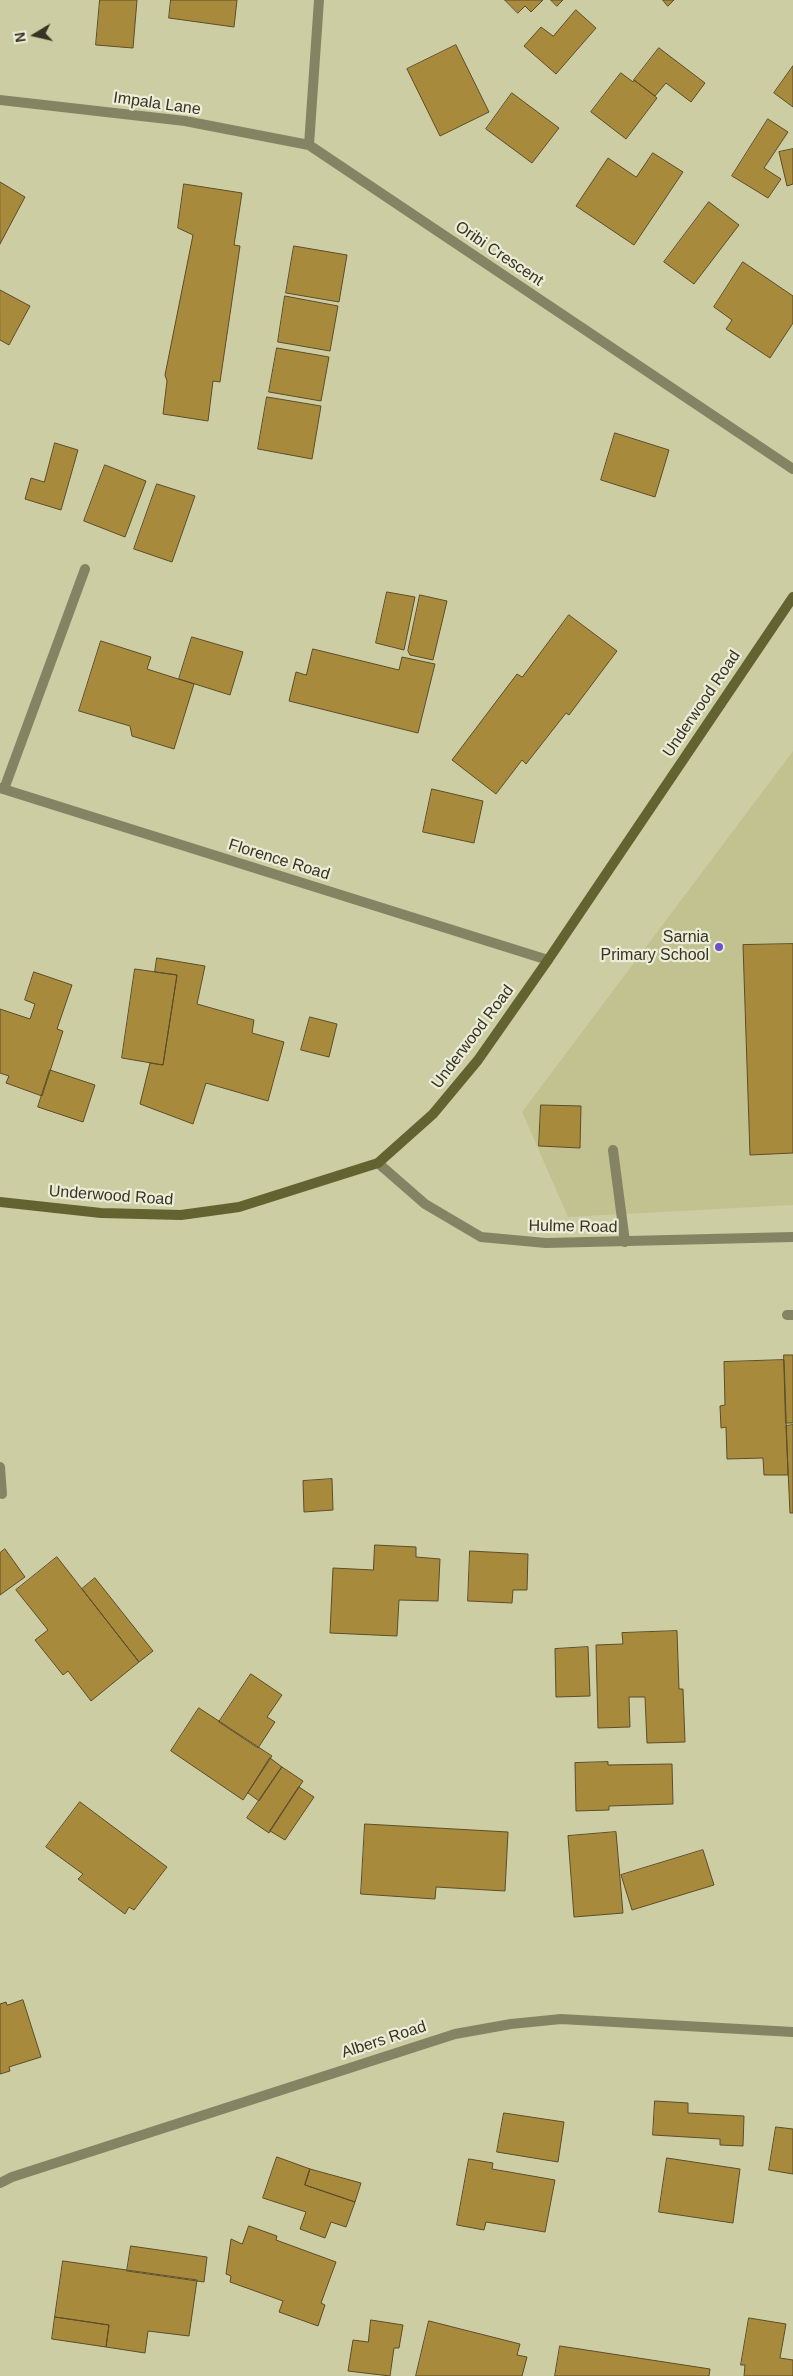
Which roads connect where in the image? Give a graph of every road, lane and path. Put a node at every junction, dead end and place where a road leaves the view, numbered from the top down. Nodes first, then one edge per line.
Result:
1 (319, 0) edge
2 (0, 100) edge
3 (309, 145) junction
4 (793, 469) edge
5 (85, 569) dead end
6 (793, 597) edge
7 (2, 789) edge
8 (548, 960) junction
9 (613, 1150) dead end
10 (378, 1162) junction
11 (0, 1202) edge
12 (793, 1237) edge
13 (625, 1242) junction
14 (0, 1467) edge
15 (2, 1494) dead end
16 (793, 2032) edge
17 (0, 2183) edge

1 - 3 street
2 - 3 street, Impala Lane
3 - 4 street, Oribi Crescent
5 - 7 street
6 - 8 main road, Underwood Road
7 - 8 street, Florence Road
8 - 10 main road, Underwood Road
9 - 13 street
10 - 11 main road, Underwood Road
10 - 13 street, Hulme Road
12 - 13 street, Hulme Road
14 - 15 street
16 - 17 street, Albers Road

